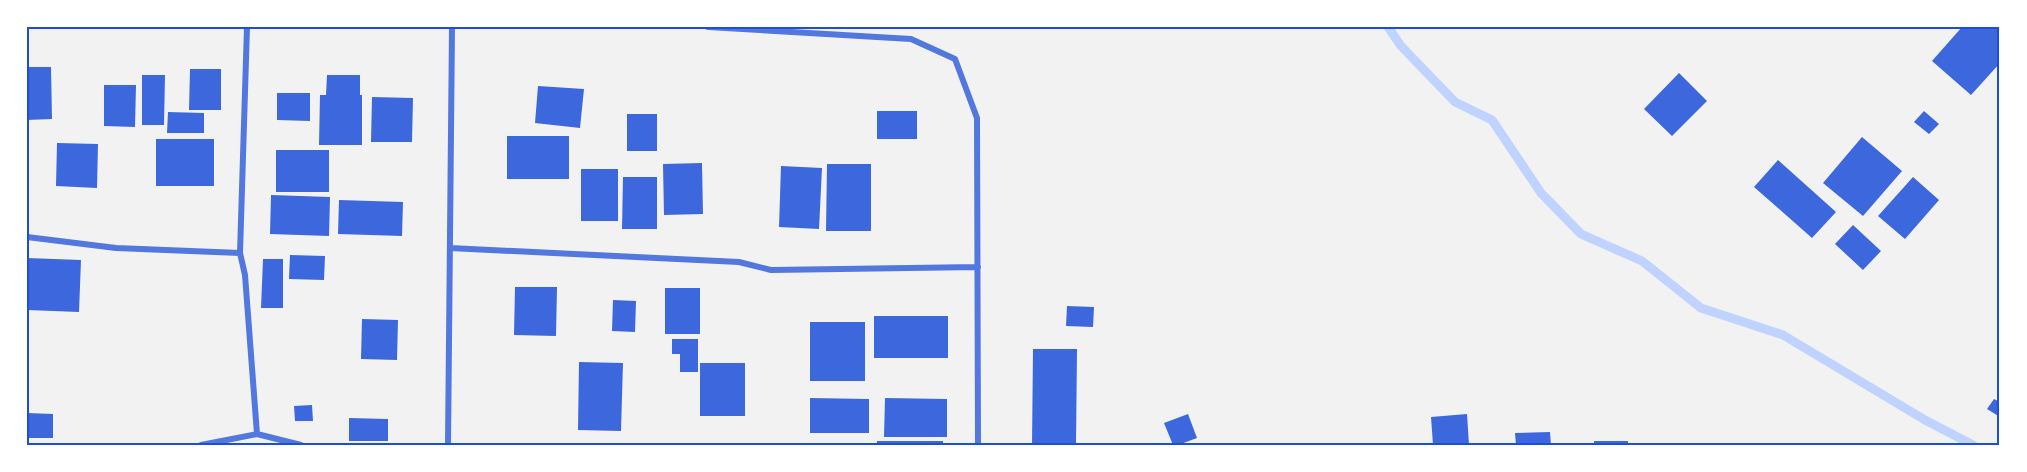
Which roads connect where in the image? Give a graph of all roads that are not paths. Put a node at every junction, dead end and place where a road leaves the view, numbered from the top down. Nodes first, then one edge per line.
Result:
1 (247, 27) edge
2 (452, 27) edge
3 (708, 27) edge
4 (27, 237) edge
5 (450, 248) junction
6 (240, 253) junction
7 (978, 267) junction
8 (257, 434) junction
9 (201, 445) edge
10 (300, 445) edge
11 (448, 445) edge
12 (978, 445) edge

1 - 6 street
2 - 5 street
3 - 7 street
4 - 6 street
5 - 7 street
5 - 11 street
6 - 8 street
7 - 12 street
8 - 9 street
8 - 10 street

